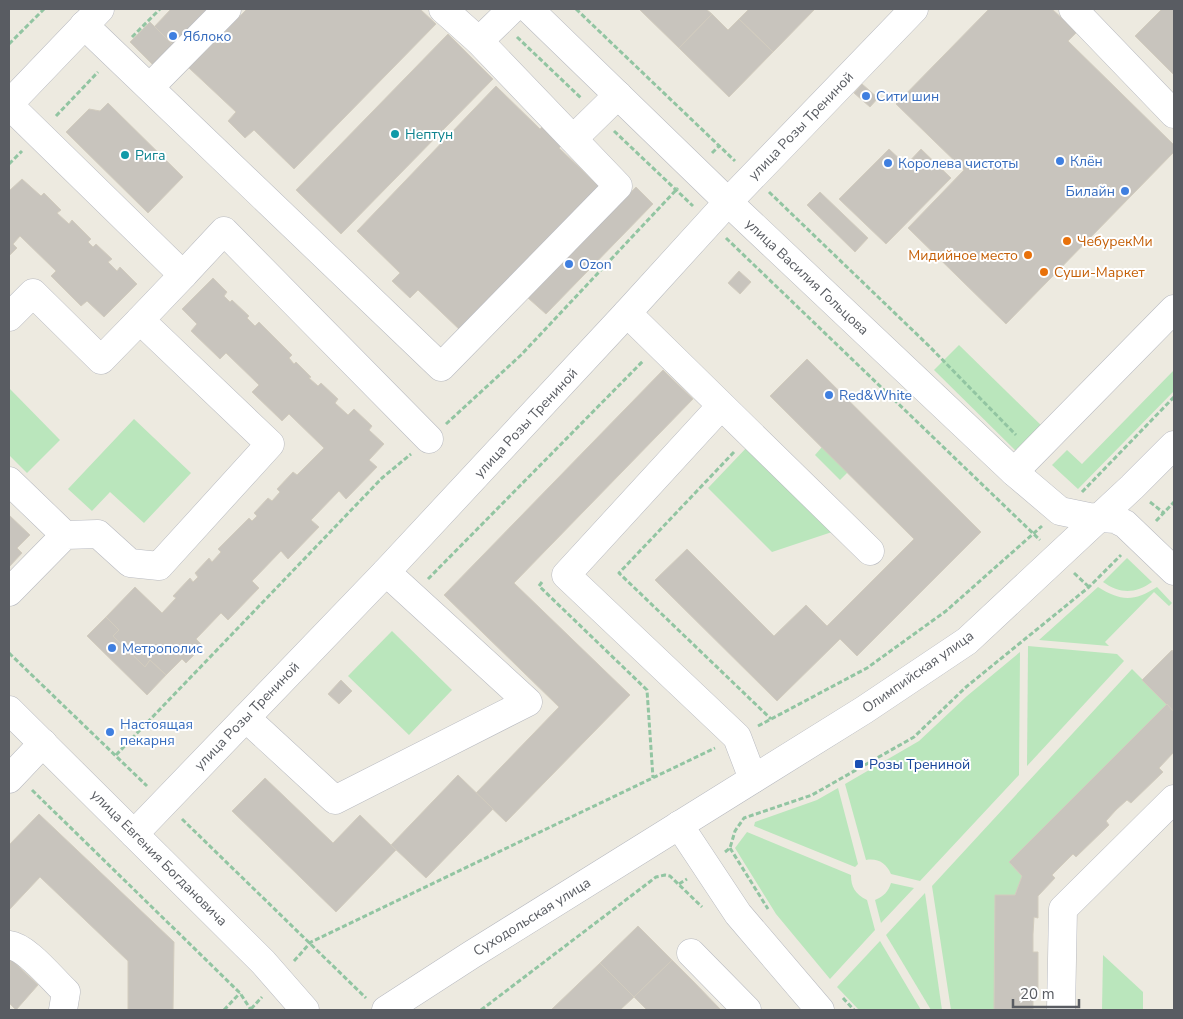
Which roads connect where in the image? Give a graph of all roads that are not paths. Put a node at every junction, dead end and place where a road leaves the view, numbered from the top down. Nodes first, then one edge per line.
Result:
1 (227, 9) edge
2 (443, 9) edge
3 (529, 9) edge
4 (914, 9) edge
5 (1073, 9) edge
6 (506, 15) edge
7 (92, 17) edge
8 (479, 41) junction
9 (150, 87) junction
10 (618, 95) junction
11 (9, 105) edge
12 (1174, 114) edge
13 (573, 139) junction
14 (728, 202) junction
15 (183, 275) junction
16 (1174, 309) edge
17 (627, 313) junction
18 (9, 317) edge
19 (140, 320) junction
20 (721, 406) junction
21 (429, 439) dead end
22 (1174, 444) edge
23 (1014, 472) junction
24 (9, 481) edge
25 (1100, 518) junction
26 (65, 535) junction
27 (870, 551) dead end
28 (1174, 570) edge
29 (386, 572) junction
30 (9, 592) edge
31 (9, 710) edge
32 (246, 718) junction
33 (43, 743) junction
34 (12, 776) edge
35 (753, 779) junction
36 (1174, 799) edge
37 (679, 825) junction
38 (134, 834) junction
39 (9, 945) edge
40 (691, 953) dead end
41 (830, 1003) edge
42 (379, 1007) edge
43 (63, 1010) edge
44 (305, 1010) edge
45 (747, 1010) edge
46 (1061, 1010) edge

1 - 9 street
2 - 8 street
3 - 10 street, улица Василия Гольцова
4 - 14 street, улица Розы Трениной
5 - 12 street
6 - 8 street
7 - 9 street
7 - 11 street
8 - 13 street
9 - 13 street
10 - 13 street
10 - 14 street, улица Василия Гольцова
11 - 15 street
14 - 17 street, улица Розы Трениной
14 - 23 street, улица Василия Гольцова
15 - 19 street
15 - 21 street
16 - 23 street
17 - 20 street
17 - 29 street, улица Розы Трениной
18 - 19 street
19 - 26 street
20 - 27 street
20 - 35 street
22 - 25 street, Олимпийская улица
23 - 25 street, улица Василия Гольцова
24 - 26 street
25 - 28 street, улица Василия Гольцова
25 - 35 street, Олимпийская улица
26 - 30 street
29 - 32 street, улица Розы Трениной
29 - 32 street
31 - 33 street, улица Евгения Богдановича
32 - 38 street, улица Розы Трениной
33 - 34 street
33 - 38 street, улица Евгения Богдановича
35 - 37 street, Олимпийская улица
36 - 46 street
37 - 41 street
37 - 42 street, Суходольская улица
38 - 44 street, улица Евгения Богдановича
39 - 43 street
40 - 45 street

